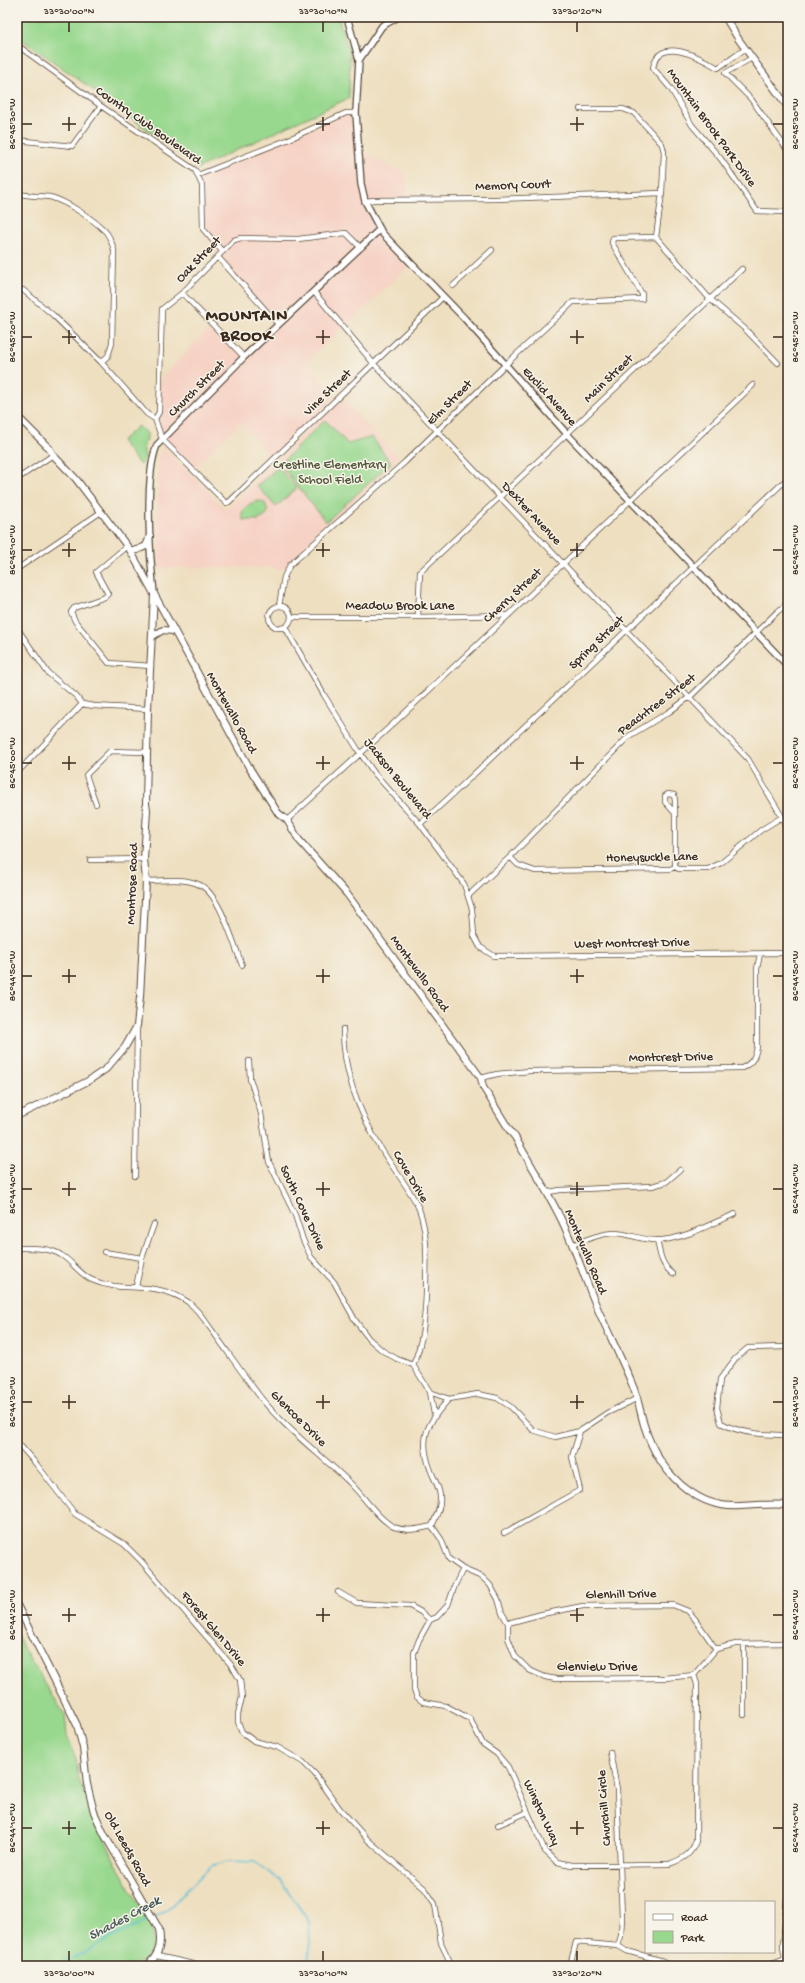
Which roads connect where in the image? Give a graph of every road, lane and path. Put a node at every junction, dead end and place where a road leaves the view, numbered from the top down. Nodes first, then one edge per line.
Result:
1 (347, 17) edge
2 (398, 17) edge
3 (725, 17) edge
4 (17, 45) edge
5 (745, 49) junction
6 (752, 58) junction
7 (359, 60) junction
8 (718, 68) junction
9 (725, 73) junction
10 (101, 106) junction
11 (788, 106) edge
12 (580, 109) dead end
13 (356, 113) junction
14 (17, 140) edge
15 (788, 151) edge
16 (198, 175) junction
17 (17, 193) edge
18 (662, 193) junction
19 (365, 201) junction
20 (788, 212) edge
21 (380, 229) junction
22 (656, 237) junction
23 (361, 248) junction
24 (492, 250) dead end
25 (222, 251) junction
26 (218, 257) junction
27 (742, 269) dead end
28 (453, 286) dead end
29 (23, 290) dead end
30 (314, 292) junction
31 (182, 293) junction
32 (443, 298) junction
33 (709, 298) junction
34 (278, 324) junction
35 (244, 357) junction
36 (101, 362) junction
37 (778, 363) dead end
38 (374, 364) junction
39 (505, 365) junction
40 (752, 385) dead end
41 (17, 416) edge
42 (155, 419) junction
43 (438, 431) junction
44 (567, 434) junction
45 (162, 439) junction
46 (53, 455) junction
47 (788, 478) edge
48 (17, 479) edge
49 (500, 497) junction
50 (630, 500) junction
51 (101, 512) junction
52 (150, 536) junction
53 (128, 548) junction
54 (563, 564) junction
55 (694, 568) junction
56 (17, 569) edge
57 (154, 593) junction
58 (788, 603) edge
59 (279, 606) junction
60 (509, 615) junction
61 (291, 617) junction
62 (418, 617) junction
63 (285, 627) junction
64 (17, 628) edge
65 (626, 630) junction
66 (173, 631) junction
67 (756, 634) junction
68 (153, 636) junction
69 (151, 666) junction
70 (788, 666) edge
71 (688, 696) junction
72 (82, 704) junction
73 (148, 709) junction
74 (147, 752) junction
75 (360, 753) junction
76 (17, 773) edge
77 (96, 804) dead end
78 (674, 812) dead end
79 (782, 817) junction
80 (286, 820) junction
81 (420, 824) junction
82 (788, 827) edge
83 (510, 857) junction
84 (144, 859) junction
85 (90, 860) dead end
86 (675, 867) junction
87 (146, 881) junction
88 (469, 895) junction
89 (480, 947) joint
90 (788, 953) edge
91 (760, 954) junction
92 (242, 965) dead end
93 (136, 1026) junction
94 (343, 1029) dead end
95 (137, 1043) junction
96 (127, 1044) junction
97 (249, 1061) dead end
98 (481, 1078) junction
99 (17, 1115) edge
100 (680, 1170) dead end
101 (135, 1176) dead end
102 (548, 1192) junction
103 (735, 1214) dead end
104 (154, 1224) dead end
105 (657, 1240) junction
106 (572, 1245) junction
107 (17, 1248) edge
108 (104, 1252) dead end
109 (142, 1258) junction
110 (673, 1274) dead end
111 (136, 1287) junction
112 (788, 1347) edge
113 (413, 1365) junction
114 (430, 1392) junction
115 (638, 1398) junction
116 (449, 1399) junction
117 (434, 1414) junction
118 (580, 1431) junction
119 (788, 1435) edge
120 (17, 1442) edge
121 (788, 1505) edge
122 (432, 1526) junction
123 (504, 1534) dead end
124 (463, 1569) junction
125 (338, 1592) dead end
126 (17, 1605) edge
127 (430, 1620) junction
128 (508, 1623) junction
129 (788, 1643) edge
130 (744, 1644) junction
131 (716, 1649) junction
132 (694, 1675) junction
133 (744, 1715) dead end
134 (610, 1752) dead end
135 (528, 1812) junction
136 (498, 1825) dead end
137 (619, 1864) junction
138 (788, 1884) edge
139 (618, 1946) junction
140 (157, 1956) junction
141 (786, 1958) edge
142 (147, 1966) edge
143 (203, 1966) edge
144 (452, 1966) edge
145 (570, 1966) edge
146 (672, 1966) edge
147 (767, 1966) edge

1 - 7 street
2 - 7 street
3 - 5 main road
4 - 10 street, Country Club Boulevard
5 - 6 main road
5 - 8 street
6 - 9 street
6 - 11 main road
7 - 13 street, Euclid Avenue
8 - 9 street
8 - 20 street, Mountain Brook Park Drive
9 - 15 street
10 - 14 street
10 - 16 street, Country Club Boulevard
12 - 18 street
13 - 16 street
13 - 19 street, Euclid Avenue
16 - 25 street, Country Club Boulevard
17 - 36 street
18 - 19 street, Memory Court
18 - 22 street
19 - 21 street, Euclid Avenue
21 - 23 street, Church Street
21 - 32 street, Euclid Avenue
22 - 33 street
22 - 39 street, Elm Street
23 - 25 street, Oak Street
23 - 30 street, Church Street
24 - 28 street
25 - 26 street, Oak Street
26 - 31 street, Oak Street
26 - 34 street
27 - 33 street, Main Street
29 - 36 street
30 - 34 street, Church Street
30 - 38 street, Dexter Avenue
31 - 35 street
31 - 42 street, Oak Street
32 - 38 street, Vine Street
32 - 39 street, Euclid Avenue
33 - 37 street
33 - 44 street, Main Street
34 - 35 street, Church Street
35 - 45 street, Church Street
36 - 42 street
38 - 43 street, Dexter Avenue
38 - 45 street, Vine Street
39 - 43 street, Elm Street
39 - 44 street, Euclid Avenue
40 - 50 street, Cherry Street
41 - 46 main road, Montevallo Road
42 - 45 street
43 - 49 street, Dexter Avenue
43 - 59 street, Elm Street
44 - 49 street, Main Street
44 - 50 street, Euclid Avenue
45 - 52 street, Church Street
46 - 48 street
46 - 51 main road, Montevallo Road
47 - 55 street, Spring Street
49 - 54 street, Dexter Avenue
49 - 62 street, Main Street
50 - 54 street, Cherry Street
50 - 55 street, Euclid Avenue
51 - 53 main road, Montevallo Road
51 - 56 street
52 - 53 main road
52 - 57 street, Church Street
53 - 57 main road, Montevallo Road
53 - 69 street
54 - 60 street, Cherry Street
54 - 65 street, Dexter Avenue
55 - 65 street, Spring Street
55 - 67 street, Euclid Avenue
57 - 66 main road, Montevallo Road
57 - 68 main road, Montrose Road
58 - 67 street, Peachtree Street
59 - 61 street
59 - 63 street
60 - 62 street, Meadow Brook Lane
60 - 75 street, Cherry Street
61 - 62 street, Meadow Brook Lane
61 - 63 street
63 - 75 street, Jackson Boulevard
64 - 72 street
65 - 71 street, Dexter Avenue
65 - 81 street, Spring Street
66 - 68 main road
66 - 80 main road, Montevallo Road
67 - 70 street, Euclid Avenue
67 - 71 street, Peachtree Street
68 - 69 main road, Montrose Road
69 - 73 main road, Montrose Road
71 - 79 street, Dexter Avenue
71 - 83 street, Peachtree Street
72 - 73 street
72 - 76 street
73 - 74 main road, Montrose Road
74 - 77 street
74 - 84 main road, Montrose Road
75 - 80 street, Cherry Street
75 - 81 street, Jackson Boulevard
78 - 86 street
79 - 82 street, Dexter Avenue
79 - 86 street, Honeysuckle Lane
80 - 98 main road, Montevallo Road
81 - 88 street, Jackson Boulevard
83 - 86 street, Honeysuckle Lane
83 - 88 street, Peachtree Street
84 - 85 street
84 - 87 main road, Montrose Road
87 - 92 street
87 - 93 main road, Montrose Road
88 - 89 street, Jackson Boulevard
89 - 91 street, West Montcrest Drive
90 - 91 street, West Montcrest Drive
91 - 98 street, Montcrest Drive
93 - 95 street, Montrose Road
93 - 96 main road
94 - 113 street, Cove Drive
95 - 96 street
95 - 101 street, Montrose Road
96 - 99 main road
97 - 113 street, South Cove Drive
98 - 102 main road, Montevallo Road
100 - 102 street
102 - 106 main road, Montevallo Road
103 - 105 street
104 - 109 street
105 - 106 street
105 - 110 street
106 - 115 main road, Montevallo Road
107 - 111 street, Glencoe Drive
108 - 109 street
109 - 111 street
111 - 122 street, Glencoe Drive
112 - 119 street
113 - 114 street
114 - 116 street
114 - 117 street
115 - 118 street
115 - 121 main road, Montevallo Road
116 - 117 street
116 - 118 street
117 - 122 street
118 - 123 street
120 - 144 street, Forest Glen Drive
122 - 124 street, Glenview Drive
124 - 127 street, Winston Way
124 - 128 street, Glenview Drive
125 - 127 street
126 - 140 main road, Old Leeds Road
127 - 135 street, Winston Way
128 - 131 street, Glenhill Drive
128 - 132 street, Glenview Drive
129 - 130 street
130 - 131 street
130 - 133 street
131 - 132 street
132 - 137 street, Winston Way
134 - 137 street, Churchill Circle
135 - 136 street
135 - 137 street, Winston Way
137 - 139 street, Churchill Circle
138 - 141 street
139 - 145 street
139 - 146 street
140 - 142 main road
140 - 143 street
141 - 147 street

